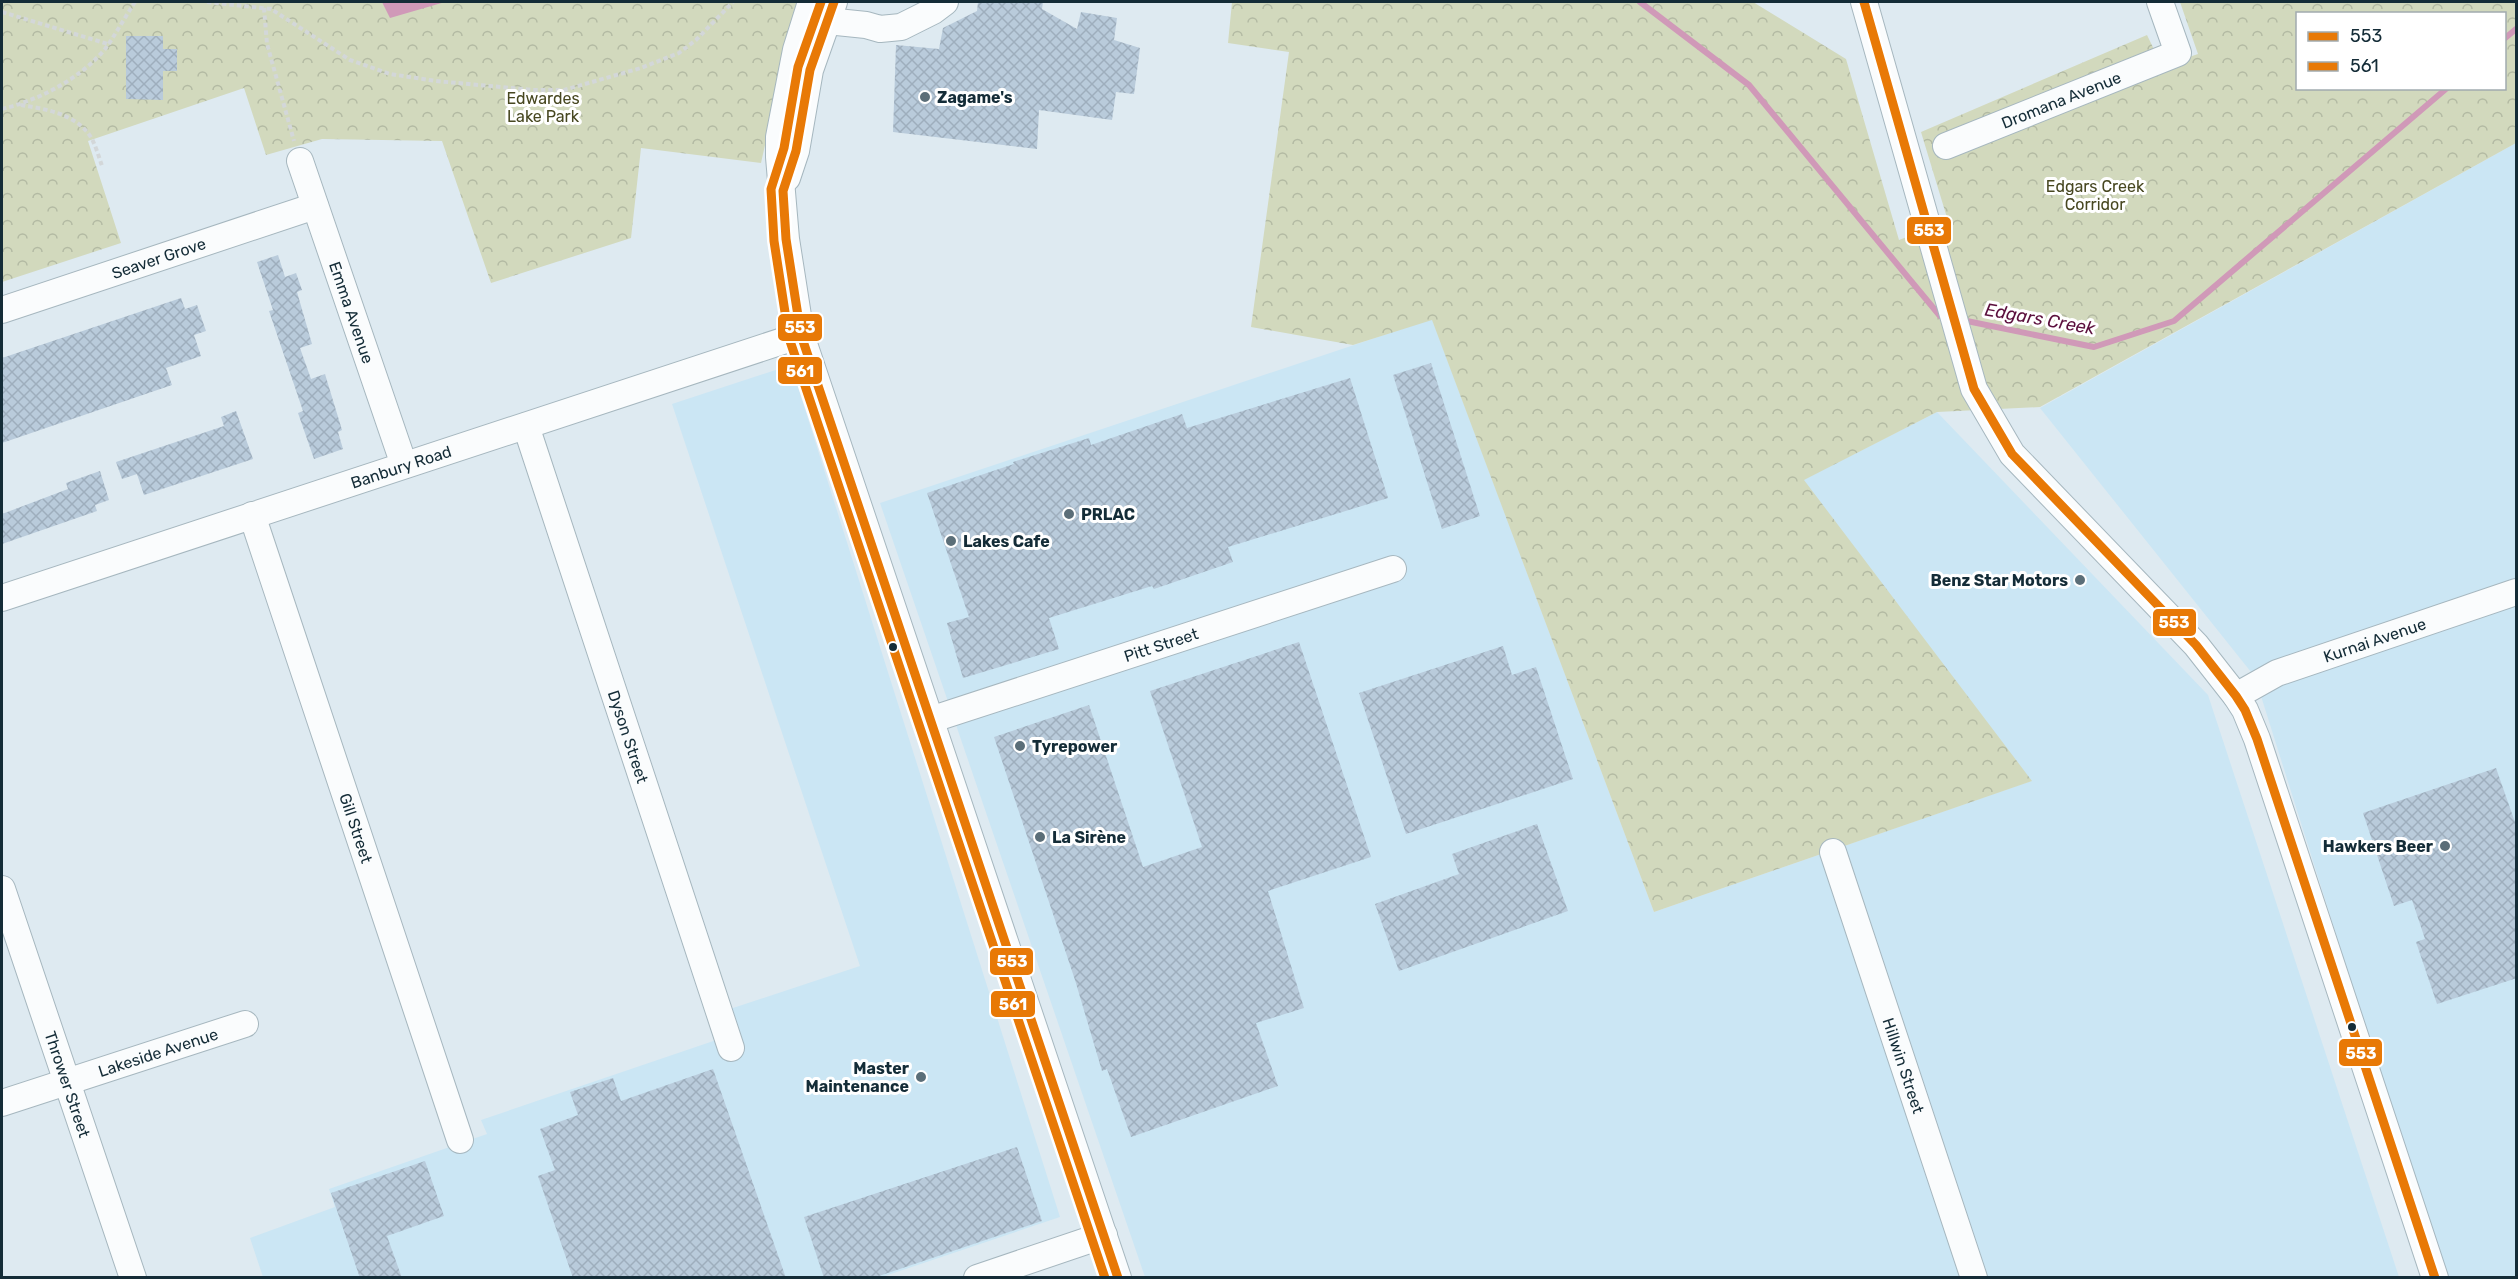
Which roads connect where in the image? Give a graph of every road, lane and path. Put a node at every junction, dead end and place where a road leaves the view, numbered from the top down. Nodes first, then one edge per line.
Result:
1 (135, 2) edge
2 (207, 2) edge
3 (733, 2) edge
4 (945, 2) edge
5 (1864, 2) edge
6 (2160, 2) edge
7 (821, 7) edge
8 (264, 8) junction
9 (2, 12) edge
10 (108, 44) junction
11 (19, 104) junction
12 (2, 109) edge
13 (1946, 146) dead end
14 (300, 161) joint
15 (102, 165) dead end
16 (315, 206) junction
17 (2, 310) edge
18 (801, 335) junction
19 (526, 426) junction
20 (404, 465) junction
21 (252, 516) junction
22 (1393, 569) dead end
23 (2517, 592) edge
24 (2, 598) edge
25 (2236, 696) junction
26 (930, 720) junction
27 (1833, 852) dead end
28 (2, 889) edge
29 (245, 1024) dead end
30 (731, 1048) dead end
31 (67, 1081) junction
32 (2, 1103) edge
33 (460, 1140) dead end
34 (1104, 1234) junction
35 (133, 1278) edge
36 (977, 1278) edge
37 (1118, 1278) edge
38 (1974, 1278) edge
39 (2435, 1278) edge

1 - 10 path
2 - 8 path
3 - 8 path
4 - 7 street
5 - 25 street
6 - 13 street, Dromana Avenue
7 - 18 street
8 - 14 path
9 - 10 path
10 - 11 path
11 - 12 path
11 - 15 path
14 - 16 street, Emma Avenue
16 - 17 street, Seaver Grove
16 - 20 street, Emma Avenue
18 - 19 street, Banbury Road
18 - 26 street
19 - 20 street, Banbury Road
19 - 30 street, Dyson Street
20 - 21 street, Banbury Road
21 - 24 street, Banbury Road
21 - 33 street, Gill Street
22 - 26 street, Pitt Street
23 - 25 street, Kurnai Avenue
25 - 39 street
26 - 34 street
27 - 38 street, Hillwin Street
28 - 31 street, Thrower Street
29 - 31 street, Lakeside Avenue
31 - 32 street, Lakeside Avenue
31 - 35 street, Thrower Street
34 - 36 street
34 - 37 street

